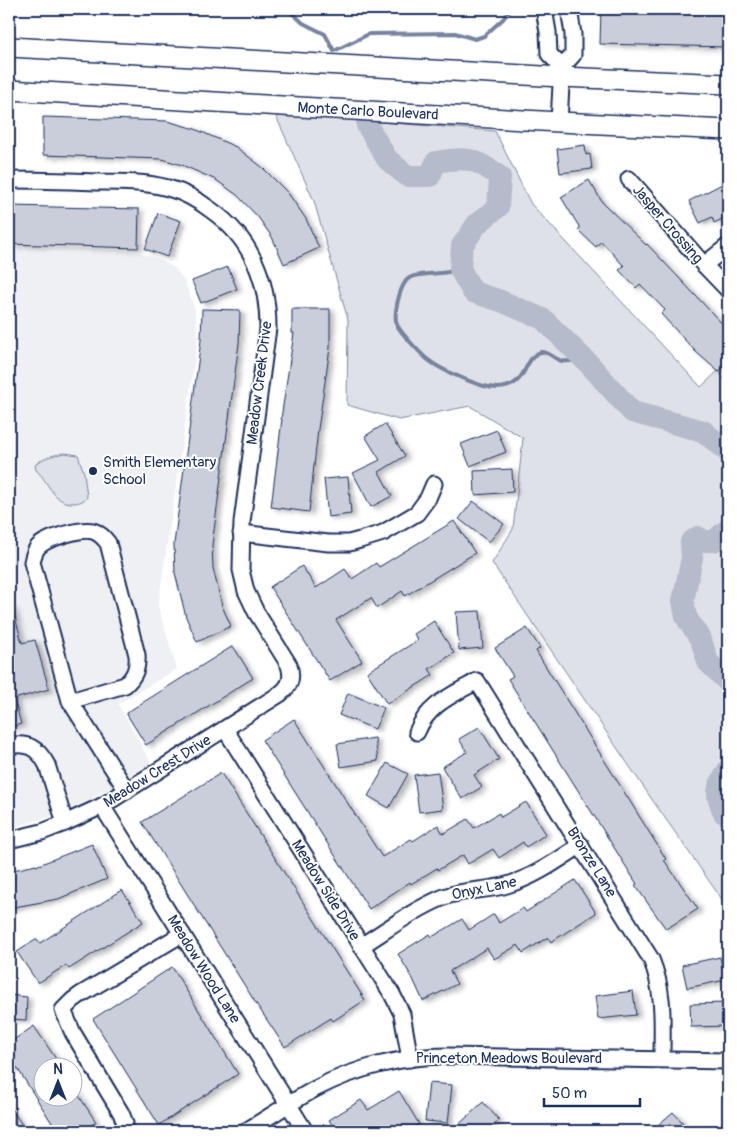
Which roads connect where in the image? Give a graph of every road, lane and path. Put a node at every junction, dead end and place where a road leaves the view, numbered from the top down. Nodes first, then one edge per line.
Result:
1 (544, 9) edge
2 (569, 9) edge
3 (9, 47) edge
4 (561, 72) junction
5 (728, 84) edge
6 (9, 90) edge
7 (559, 122) junction
8 (728, 130) edge
9 (629, 179) dead end
10 (9, 180) edge
11 (728, 246) edge
12 (704, 264) junction
13 (728, 290) edge
14 (434, 484) dead end
15 (241, 533) junction
16 (292, 680) joint
17 (70, 701) junction
18 (225, 729) junction
19 (417, 732) dead end
20 (9, 746) edge
21 (127, 790) junction
22 (102, 806) junction
23 (65, 824) junction
24 (9, 840) edge
25 (581, 845) junction
26 (182, 934) junction
27 (361, 946) junction
28 (662, 1058) junction
29 (410, 1059) junction
30 (728, 1061) edge
31 (289, 1105) junction
32 (124, 1131) edge
33 (246, 1131) edge
34 (305, 1131) edge

1 - 4 street
2 - 4 street
3 - 4 main road
4 - 5 main road
4 - 7 street
6 - 7 main road, Monte Carlo Boulevard
7 - 8 main road, Monte Carlo Boulevard
9 - 12 street, Jasper Crossing
10 - 15 street, Meadow Creek Drive
11 - 12 street
12 - 13 street, Jasper Crossing
14 - 15 street
15 - 16 street, Meadow Creek Drive
16 - 18 street, Meadow Crest Drive
17 - 17 street
17 - 21 street
18 - 21 street, Meadow Crest Drive
18 - 27 street, Meadow Side Drive
19 - 25 street, Bronze Lane
20 - 23 street
21 - 22 street, Meadow Crest Drive
22 - 23 street, Meadow Crest Drive
22 - 26 street, Meadow Wood Lane
23 - 24 street, Meadow Crest Drive
25 - 27 street, Onyx Lane
25 - 28 street, Bronze Lane
26 - 31 street, Meadow Wood Lane
26 - 32 street
27 - 29 street, Meadow Side Drive
28 - 29 street, Princeton Meadows Boulevard
28 - 30 street, Princeton Meadows Boulevard
29 - 31 street, Princeton Meadows Boulevard
31 - 33 street, Princeton Meadows Boulevard
31 - 34 street, Meadow Wood Lane

